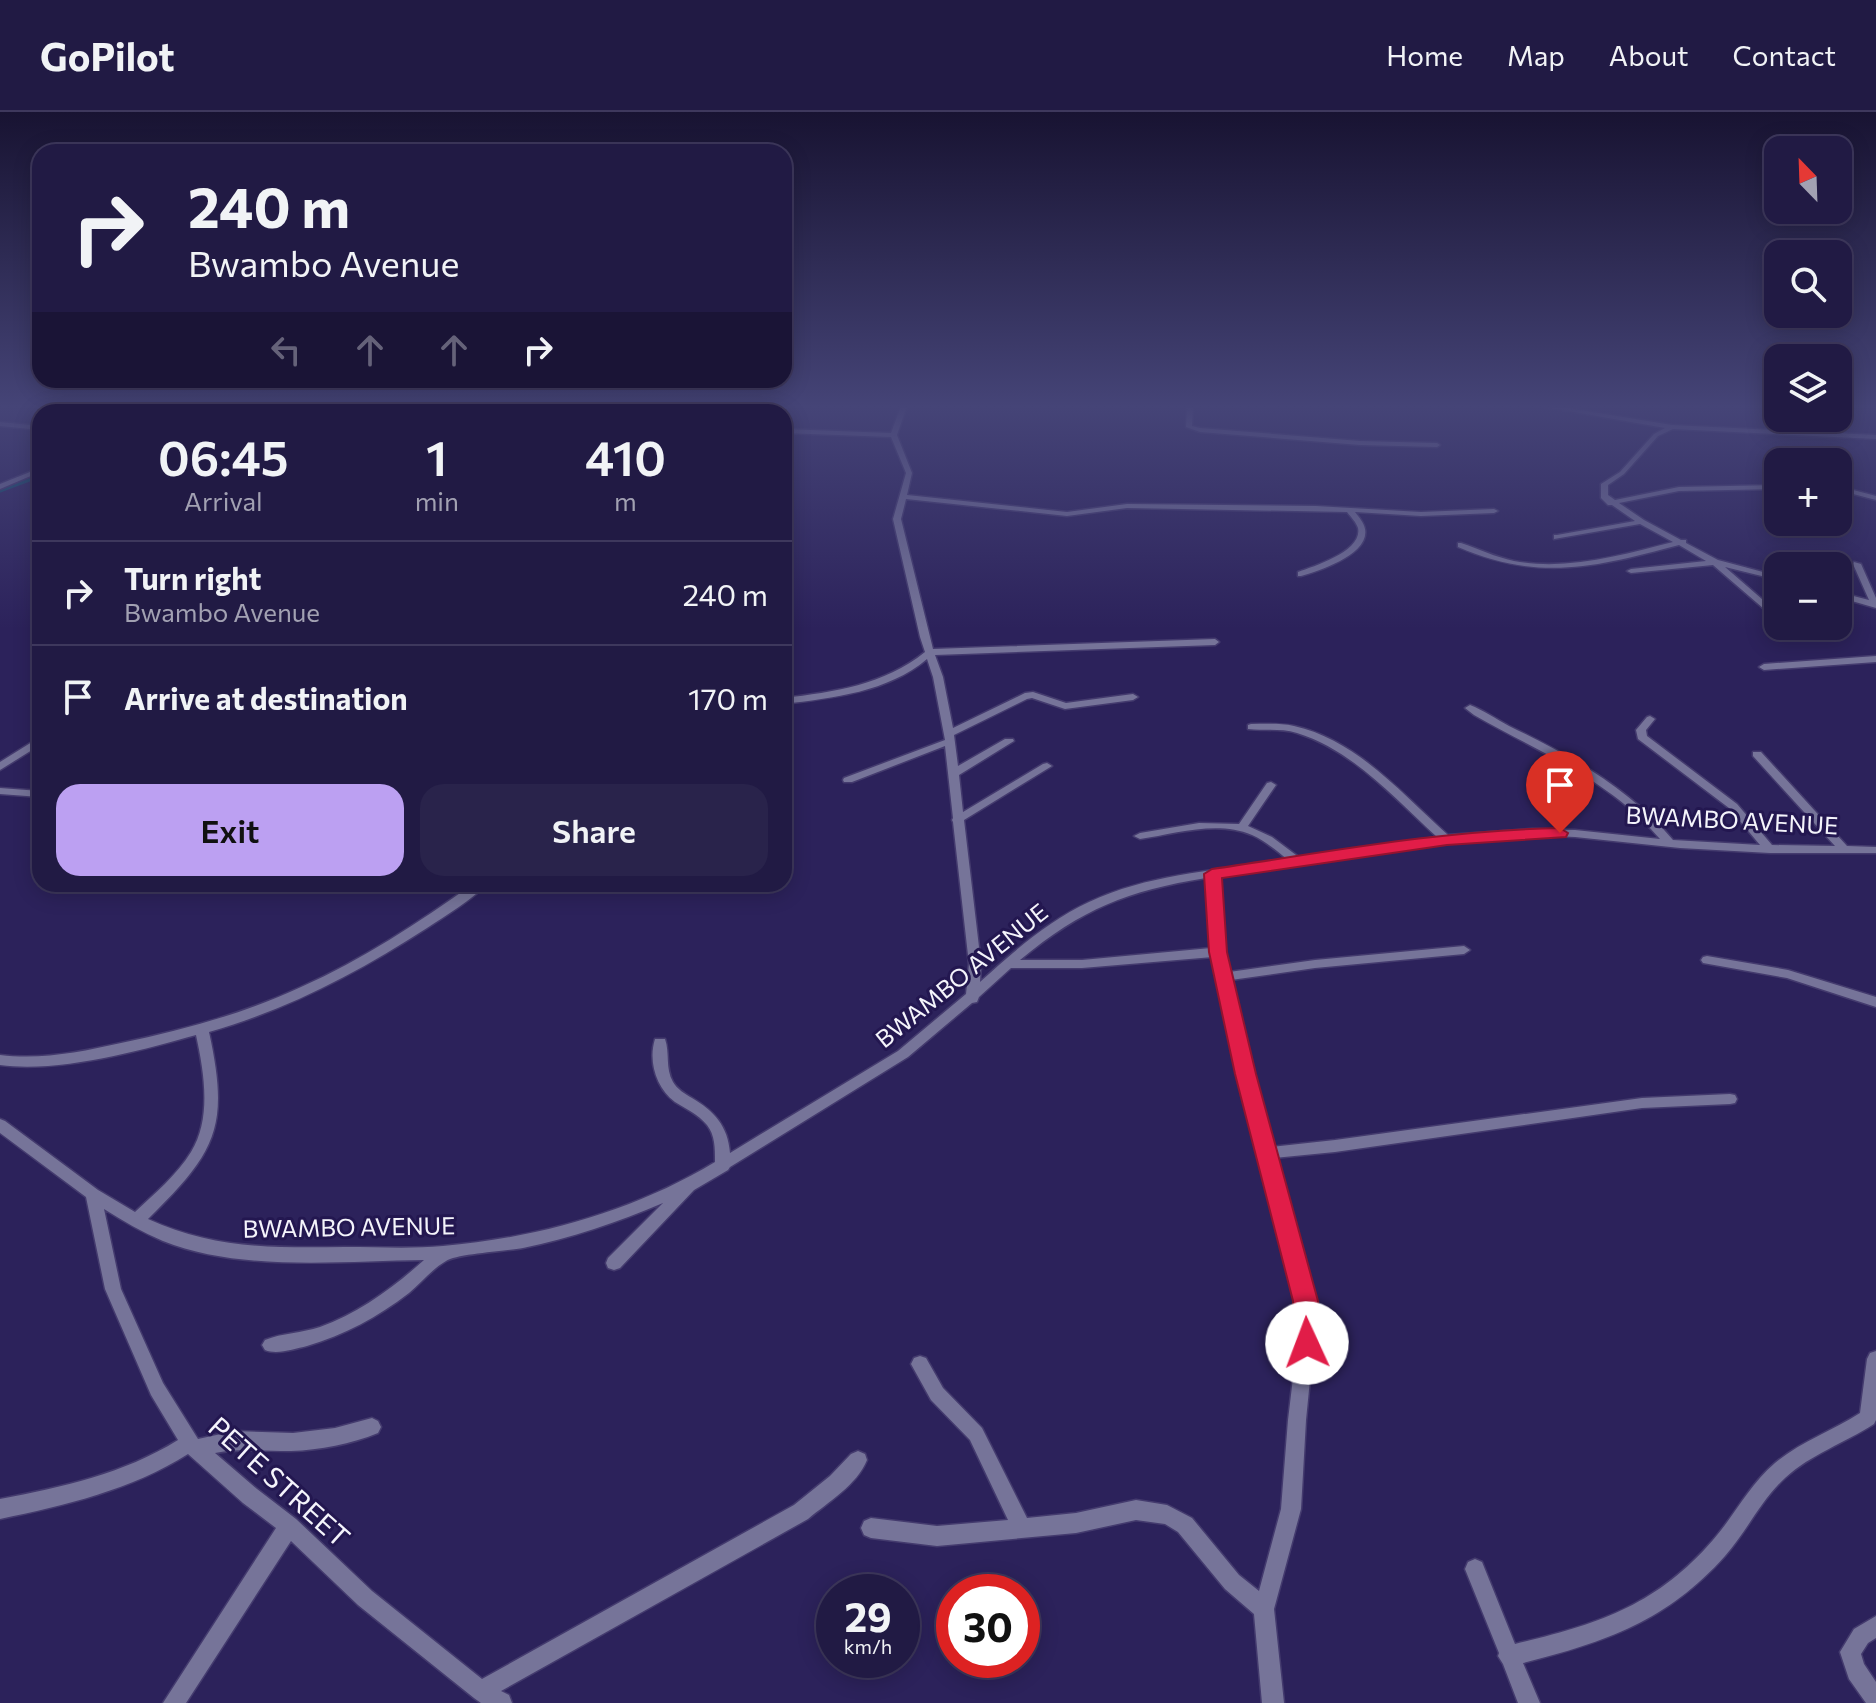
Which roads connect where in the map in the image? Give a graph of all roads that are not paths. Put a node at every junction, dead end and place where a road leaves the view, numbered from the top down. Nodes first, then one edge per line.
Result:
1 (908, 480) edge
2 (1611, 480) edge
3 (1764, 487) edge
4 (1852, 492) edge
5 (905, 497) junction
6 (1876, 498) edge
7 (1611, 503) junction
8 (1349, 510) junction
9 (1494, 511) dead end
10 (1641, 522) junction
11 (1557, 537) dead end
12 (1683, 542) junction
13 (1461, 545) dead end
14 (1715, 562) junction
15 (1857, 564) dead end
16 (1631, 571) dead end
17 (1301, 574) dead end
18 (1764, 574) edge
19 (1852, 598) edge
20 (1876, 605) edge
21 (1764, 606) edge
22 (1215, 642) dead end
23 (930, 652) junction
24 (1876, 659) edge
25 (1764, 667) dead end
26 (1133, 697) dead end
27 (792, 700) edge
28 (1470, 708) dead end
29 (1650, 719) dead end
30 (1251, 727) dead end
31 (950, 737) junction
32 (1009, 741) dead end
33 (32, 745) edge
34 (1757, 754) dead end
35 (1047, 766) dead end
36 (0, 767) edge
37 (954, 773) junction
38 (848, 780) dead end
39 (1271, 785) dead end
40 (0, 791) edge
41 (32, 793) edge
42 (957, 820) junction
43 (1242, 827) junction
44 (1140, 836) dead end
45 (1447, 840) junction
46 (1669, 843) junction
47 (1844, 849) junction
48 (1770, 850) junction
49 (1876, 850) edge
50 (1298, 862) junction
51 (1212, 874) junction
52 (470, 892) edge
53 (1464, 950) dead end
54 (1218, 952) junction
55 (1707, 960) dead end
56 (1010, 964) junction
57 (1225, 977) junction
58 (972, 999) junction
59 (1876, 1002) edge
60 (201, 1028) junction
61 (660, 1042) dead end
62 (0, 1060) edge
63 (1730, 1099) dead end
64 (0, 1125) edge
65 (1268, 1153) junction
66 (723, 1166) junction
67 (689, 1185) junction
68 (93, 1194) junction
69 (136, 1221) junction
70 (443, 1253) junction
71 (614, 1263) dead end
72 (271, 1345) dead end
73 (1876, 1359) edge
74 (920, 1364) dead end
75 (372, 1427) dead end
76 (192, 1445) junction
77 (858, 1460) dead end
78 (0, 1509) edge
79 (289, 1526) junction
80 (871, 1528) dead end
81 (1022, 1528) junction
82 (1475, 1569) dead end
83 (1264, 1609) junction
84 (1876, 1626) edge
85 (1508, 1656) junction
86 (481, 1691) junction
87 (1876, 1698) edge
88 (174, 1703) edge
89 (501, 1703) edge
90 (1273, 1703) edge
91 (1529, 1703) edge

1 - 5 street
2 - 7 street
3 - 7 street
4 - 6 street
5 - 8 street
5 - 23 street
7 - 10 street
8 - 9 street
8 - 17 street
10 - 11 street
10 - 12 street
12 - 13 street
12 - 14 street
14 - 16 street
14 - 18 street
14 - 21 street
15 - 20 street
19 - 20 street
22 - 23 street
23 - 27 street
23 - 31 street
24 - 25 street
26 - 31 street
28 - 46 street
29 - 48 street
30 - 45 street
31 - 37 street
31 - 38 street
32 - 37 street
33 - 36 street
34 - 47 street
35 - 42 street
37 - 42 street
39 - 43 street
40 - 41 street
42 - 58 street
43 - 44 street
43 - 50 street
45 - 46 street, BWAMBO AVENUE
45 - 50 street, BWAMBO AVENUE
46 - 48 street, BWAMBO AVENUE
47 - 48 street, BWAMBO AVENUE
47 - 49 street, BWAMBO AVENUE
50 - 51 street, BWAMBO AVENUE
51 - 54 street
51 - 56 street, BWAMBO AVENUE
52 - 60 street
53 - 57 street
54 - 56 street
54 - 57 street
55 - 59 street
56 - 58 street, BWAMBO AVENUE
57 - 65 street
58 - 66 street, BWAMBO AVENUE
60 - 62 street
60 - 69 street
61 - 66 street
63 - 65 street
64 - 68 street, BWAMBO AVENUE
65 - 83 street
66 - 67 street, BWAMBO AVENUE
67 - 70 street, BWAMBO AVENUE
67 - 71 street
68 - 69 street, BWAMBO AVENUE
68 - 76 street, PETE STREET
69 - 70 street, BWAMBO AVENUE
70 - 72 street
73 - 85 street
74 - 81 street
75 - 76 street
76 - 78 street
76 - 79 street, PETE STREET
77 - 86 street
79 - 86 street, PETE STREET
79 - 88 street
80 - 81 street
81 - 83 street
82 - 85 street
83 - 90 street
84 - 87 street
85 - 91 street
86 - 89 street, PETE STREET

